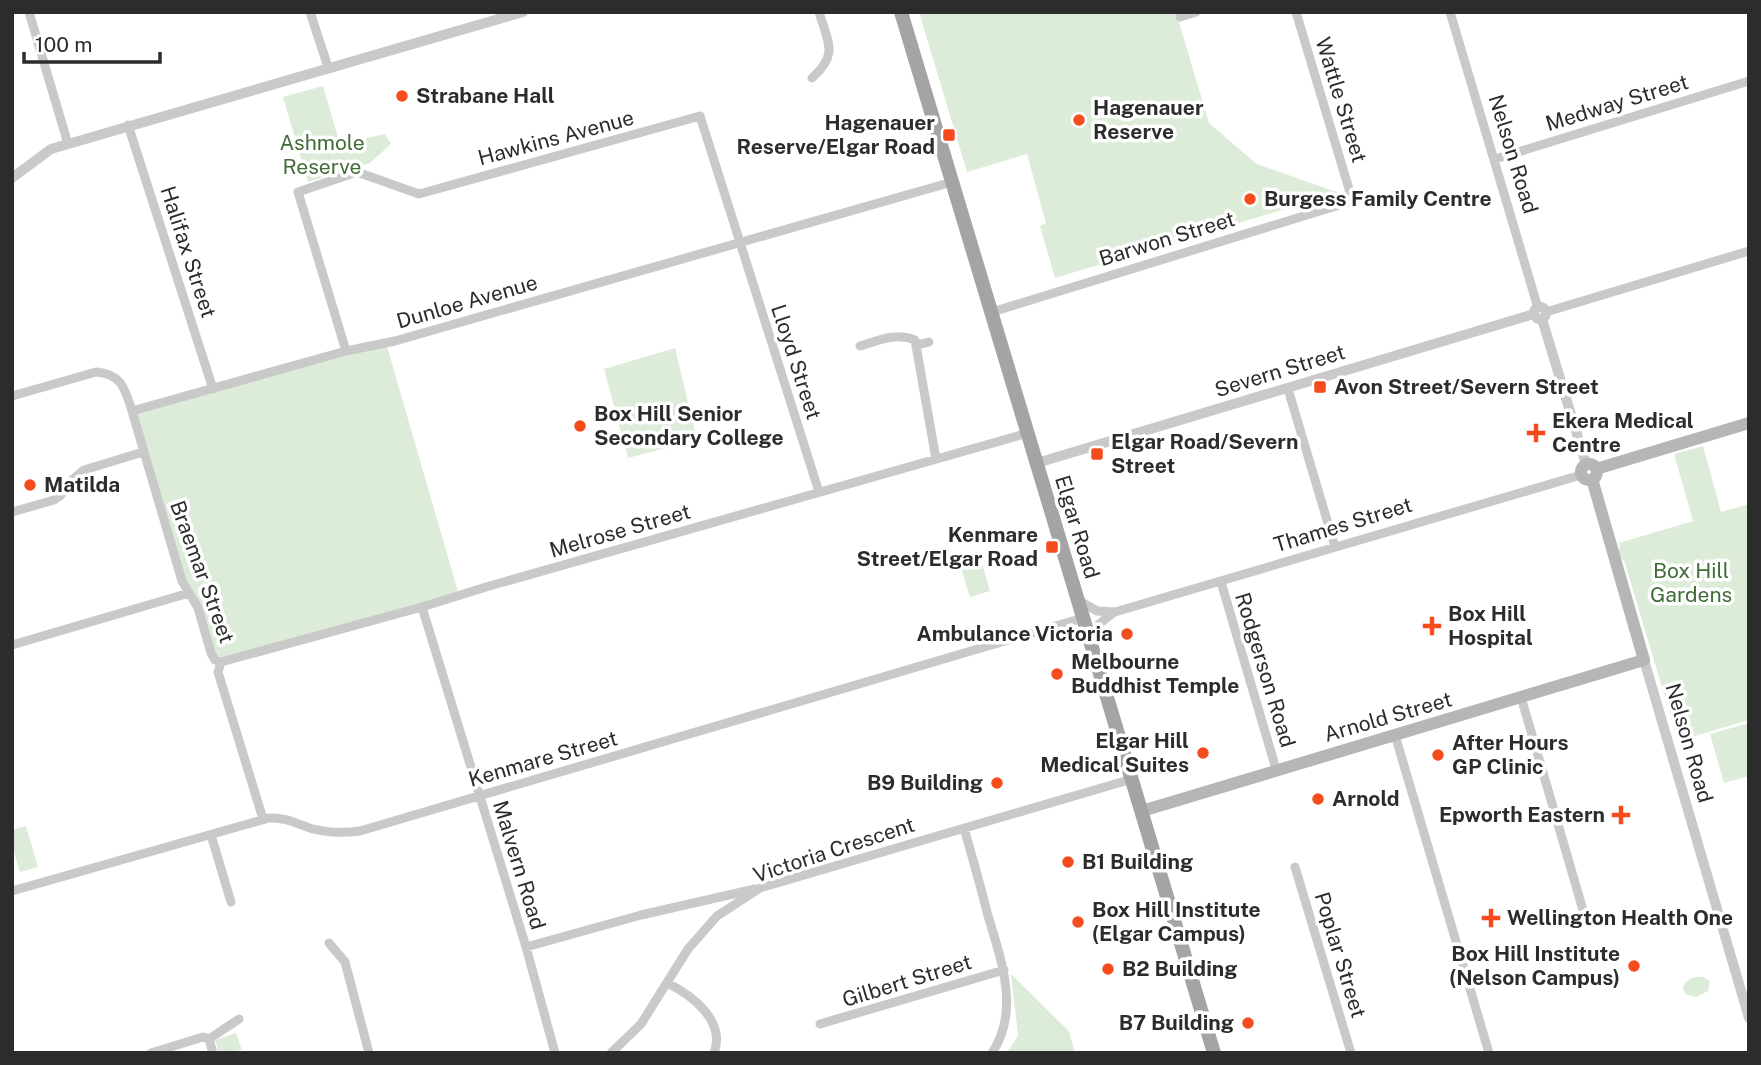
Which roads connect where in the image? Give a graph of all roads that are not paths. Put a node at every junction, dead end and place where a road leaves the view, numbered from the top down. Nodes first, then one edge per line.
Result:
1 (29, 12) edge
2 (310, 12) edge
3 (523, 12) edge
4 (819, 12) edge
5 (901, 12) edge
6 (1196, 12) edge
7 (1296, 12) edge
8 (1450, 12) edge
9 (1180, 17) dead end
10 (328, 67) junction
11 (812, 78) dead end
12 (1749, 81) edge
13 (128, 125) junction
14 (68, 144) junction
15 (1495, 159) junction
16 (12, 178) edge
17 (952, 182) junction
18 (1350, 198) joint
19 (739, 242) junction
20 (1749, 251) edge
21 (992, 312) junction
22 (1540, 313) junction
23 (929, 342) dead end
24 (917, 345) junction
25 (860, 346) dead end
26 (346, 351) junction
27 (213, 389) junction
28 (1288, 389) junction
29 (12, 396) edge
30 (132, 411) junction
31 (1749, 423) edge
32 (1028, 433) junction
33 (143, 452) junction
34 (936, 459) junction
35 (1037, 463) junction
36 (1589, 472) junction
37 (819, 492) junction
38 (12, 512) edge
39 (1335, 547) junction
40 (1221, 582) junction
41 (190, 593) junction
42 (1077, 600) junction
43 (422, 607) junction
44 (1115, 612) junction
45 (1083, 618) junction
46 (1091, 644) junction
47 (12, 645) edge
48 (1644, 660) junction
49 (221, 662) junction
50 (1521, 697) junction
51 (1395, 736) junction
52 (1276, 769) junction
53 (1132, 779) junction
54 (479, 796) junction
55 (1142, 811) junction
56 (263, 819) junction
57 (964, 828) junction
58 (211, 835) junction
59 (1295, 867) dead end
60 (760, 888) junction
61 (12, 891) edge
62 (231, 902) dead end
63 (1585, 916) dead end
64 (329, 943) dead end
65 (526, 947) junction
66 (1004, 970) junction
67 (667, 983) junction
68 (1749, 1018) edge
69 (239, 1019) dead end
70 (820, 1024) dead end
71 (209, 1039) junction
72 (151, 1053) edge
73 (213, 1053) edge
74 (369, 1053) edge
75 (555, 1053) edge
76 (611, 1053) edge
77 (714, 1053) edge
78 (992, 1053) edge
79 (1214, 1053) edge
80 (1351, 1053) edge
81 (1489, 1053) edge

1 - 14 street
2 - 10 street
3 - 10 street
4 - 11 street
5 - 17 main road, Elgar Road
6 - 9 street
7 - 18 street, Wattle Street
8 - 15 street, Nelson Road
10 - 13 street
12 - 15 street, Medway Street
13 - 14 street
13 - 27 street, Halifax Street
14 - 16 street
15 - 22 street, Nelson Road
17 - 19 street, Dunloe Avenue
17 - 21 main road, Elgar Road
18 - 21 street, Barwon Street
19 - 26 street, Dunloe Avenue
19 - 26 street, Hawkins Avenue
19 - 37 street, Lloyd Street
20 - 22 street, Severn Street
21 - 32 main road, Elgar Road
22 - 28 street, Severn Street
22 - 36 street, Nelson Road
23 - 24 street
24 - 25 street
24 - 34 street
26 - 27 street, Dunloe Avenue
27 - 30 street, Dunloe Avenue
28 - 35 street, Severn Street
28 - 39 street
29 - 30 street
30 - 33 street, Braemar Street
31 - 36 main road, Thames Street
32 - 34 street, Melrose Street
32 - 35 main road, Elgar Road
33 - 38 street
33 - 41 street, Braemar Street
34 - 37 street, Melrose Street
35 - 42 main road, Elgar Road
36 - 39 street, Thames Street
36 - 48 main road, Nelson Road
37 - 43 street, Melrose Street
39 - 40 street, Thames Street
40 - 44 street, Thames Street
40 - 52 street, Rodgerson Road
41 - 47 street
41 - 49 street, Braemar Street
42 - 44 street
42 - 45 main road, Elgar Road
43 - 49 street, Melrose Street
43 - 54 street, Malvern Road
44 - 46 street
45 - 46 main road, Elgar Road
45 - 54 street, Kenmare Street
46 - 53 main road, Elgar Road
48 - 50 main road, Arnold Street
48 - 68 street, Nelson Road
49 - 56 street, Braemar Street
50 - 51 main road, Arnold Street
50 - 63 street
51 - 52 main road, Arnold Street
51 - 81 street
52 - 55 main road, Arnold Street
53 - 55 main road, Elgar Road
53 - 57 street, Victoria Crescent
54 - 56 street, Kenmare Street
54 - 65 street, Malvern Road
55 - 79 main road, Elgar Road
56 - 58 street, Kenmare Street
57 - 60 street, Victoria Crescent
57 - 66 street
58 - 61 street, Kenmare Street
58 - 62 street
59 - 80 street, Poplar Street
60 - 65 street
60 - 67 street, Victoria Crescent
64 - 74 street
65 - 75 street, Malvern Road
66 - 70 street, Gilbert Street
66 - 78 street
67 - 76 street, Victoria Crescent
67 - 77 street
69 - 71 street
71 - 72 street
71 - 73 street

